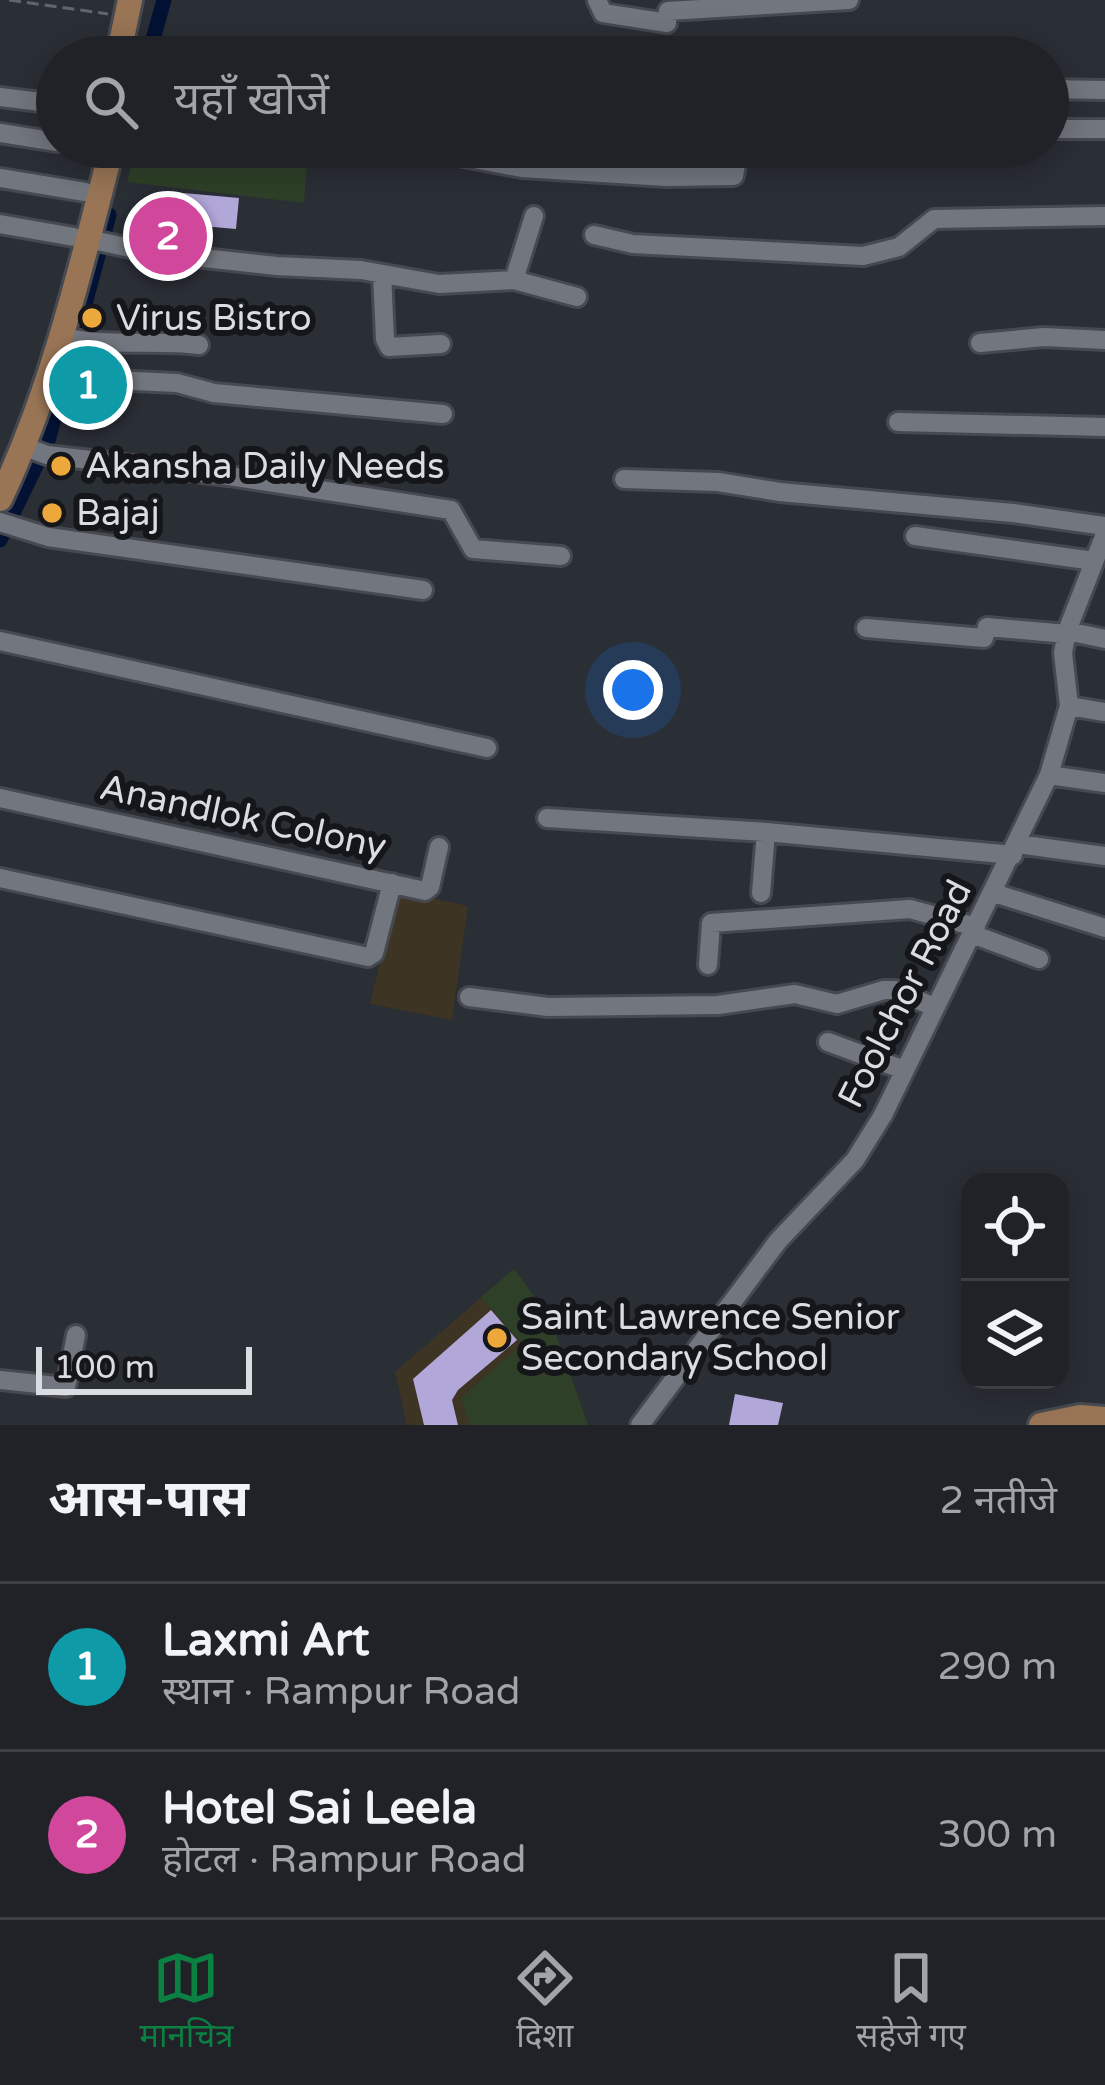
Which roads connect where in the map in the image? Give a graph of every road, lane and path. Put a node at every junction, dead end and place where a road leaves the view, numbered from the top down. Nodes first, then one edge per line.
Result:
1 (9, 0) edge
2 (597, 0) edge
3 (849, 0) edge
4 (134, 6) edge
5 (125, 36) edge
6 (1069, 90) edge
7 (1105, 91) edge
8 (0, 97) edge
9 (36, 101) edge
10 (1069, 128) edge
11 (1105, 129) edge
12 (0, 133) edge
13 (36, 139) edge
14 (91, 168) edge
15 (111, 168) edge
16 (522, 168) edge
17 (735, 168) edge
18 (0, 178) edge
19 (85, 193) junction
20 (1105, 216) edge
21 (535, 217) dead end
22 (0, 224) edge
23 (594, 235) dead end
24 (92, 240) junction
25 (382, 274) junction
26 (514, 280) junction
27 (577, 297) dead end
28 (71, 339) junction
29 (1105, 340) edge
30 (980, 343) dead end
31 (441, 344) dead end
32 (200, 345) dead end
33 (59, 378) junction
34 (443, 414) dead end
35 (898, 422) dead end
36 (1105, 427) edge
37 (36, 450) junction
38 (0, 460) edge
39 (624, 479) dead end
40 (3, 518) edge
41 (1105, 530) edge
42 (915, 536) dead end
43 (561, 556) dead end
44 (1094, 561) junction
45 (423, 590) dead end
46 (866, 628) dead end
47 (1067, 633) junction
48 (1105, 638) edge
49 (0, 641) edge
50 (1070, 706) junction
51 (1105, 712) edge
52 (487, 748) dead end
53 (1049, 776) junction
54 (1105, 783) edge
55 (0, 797) edge
56 (547, 818) dead end
57 (766, 832) junction
58 (439, 847) dead end
59 (1015, 849) junction
60 (1105, 856) edge
61 (0, 878) edge
62 (392, 884) junction
63 (761, 892) dead end
64 (994, 893) junction
65 (1105, 928) edge
66 (974, 930) junction
67 (1039, 959) dead end
68 (708, 965) dead end
69 (469, 997) dead end
70 (934, 1007) junction
71 (828, 1042) dead end
72 (904, 1070) junction
73 (76, 1335) dead end
74 (0, 1380) edge
75 (1105, 1406) edge
76 (1089, 1420) edge
77 (640, 1425) edge
78 (1041, 1425) edge

1 - 4 path
2 - 3 street
4 - 5 main road
6 - 7 street
8 - 9 street
10 - 11 street
12 - 13 street
14 - 19 main road
15 - 24 main road
16 - 17 street
18 - 19 street
19 - 24 main road
20 - 23 street
21 - 26 street
22 - 24 street
24 - 25 street
24 - 28 main road
24 - 38 main road
25 - 26 street
25 - 31 street
26 - 27 street
28 - 32 street
28 - 33 main road
29 - 30 street
33 - 34 street
33 - 37 main road
35 - 36 street
37 - 40 main road
37 - 43 street
39 - 41 street
40 - 45 street
41 - 44 street, Foolchor Road
42 - 44 street
44 - 47 street, Foolchor Road
46 - 47 street
47 - 48 street
47 - 50 street, Foolchor Road
49 - 52 street
50 - 51 street
50 - 53 street, Foolchor Road
53 - 54 street
53 - 59 street, Foolchor Road
55 - 62 street, Anandlok Colony
56 - 57 street
57 - 59 street
57 - 63 street
58 - 62 street, Anandlok Colony
59 - 60 street
59 - 64 street, Foolchor Road
61 - 62 street
64 - 65 street
64 - 66 street, Foolchor Road
66 - 67 street
66 - 68 street
66 - 70 street, Foolchor Road
69 - 70 street
70 - 72 street, Foolchor Road
71 - 72 street
72 - 77 street, Foolchor Road
73 - 74 street
75 - 76 street
76 - 78 main road

